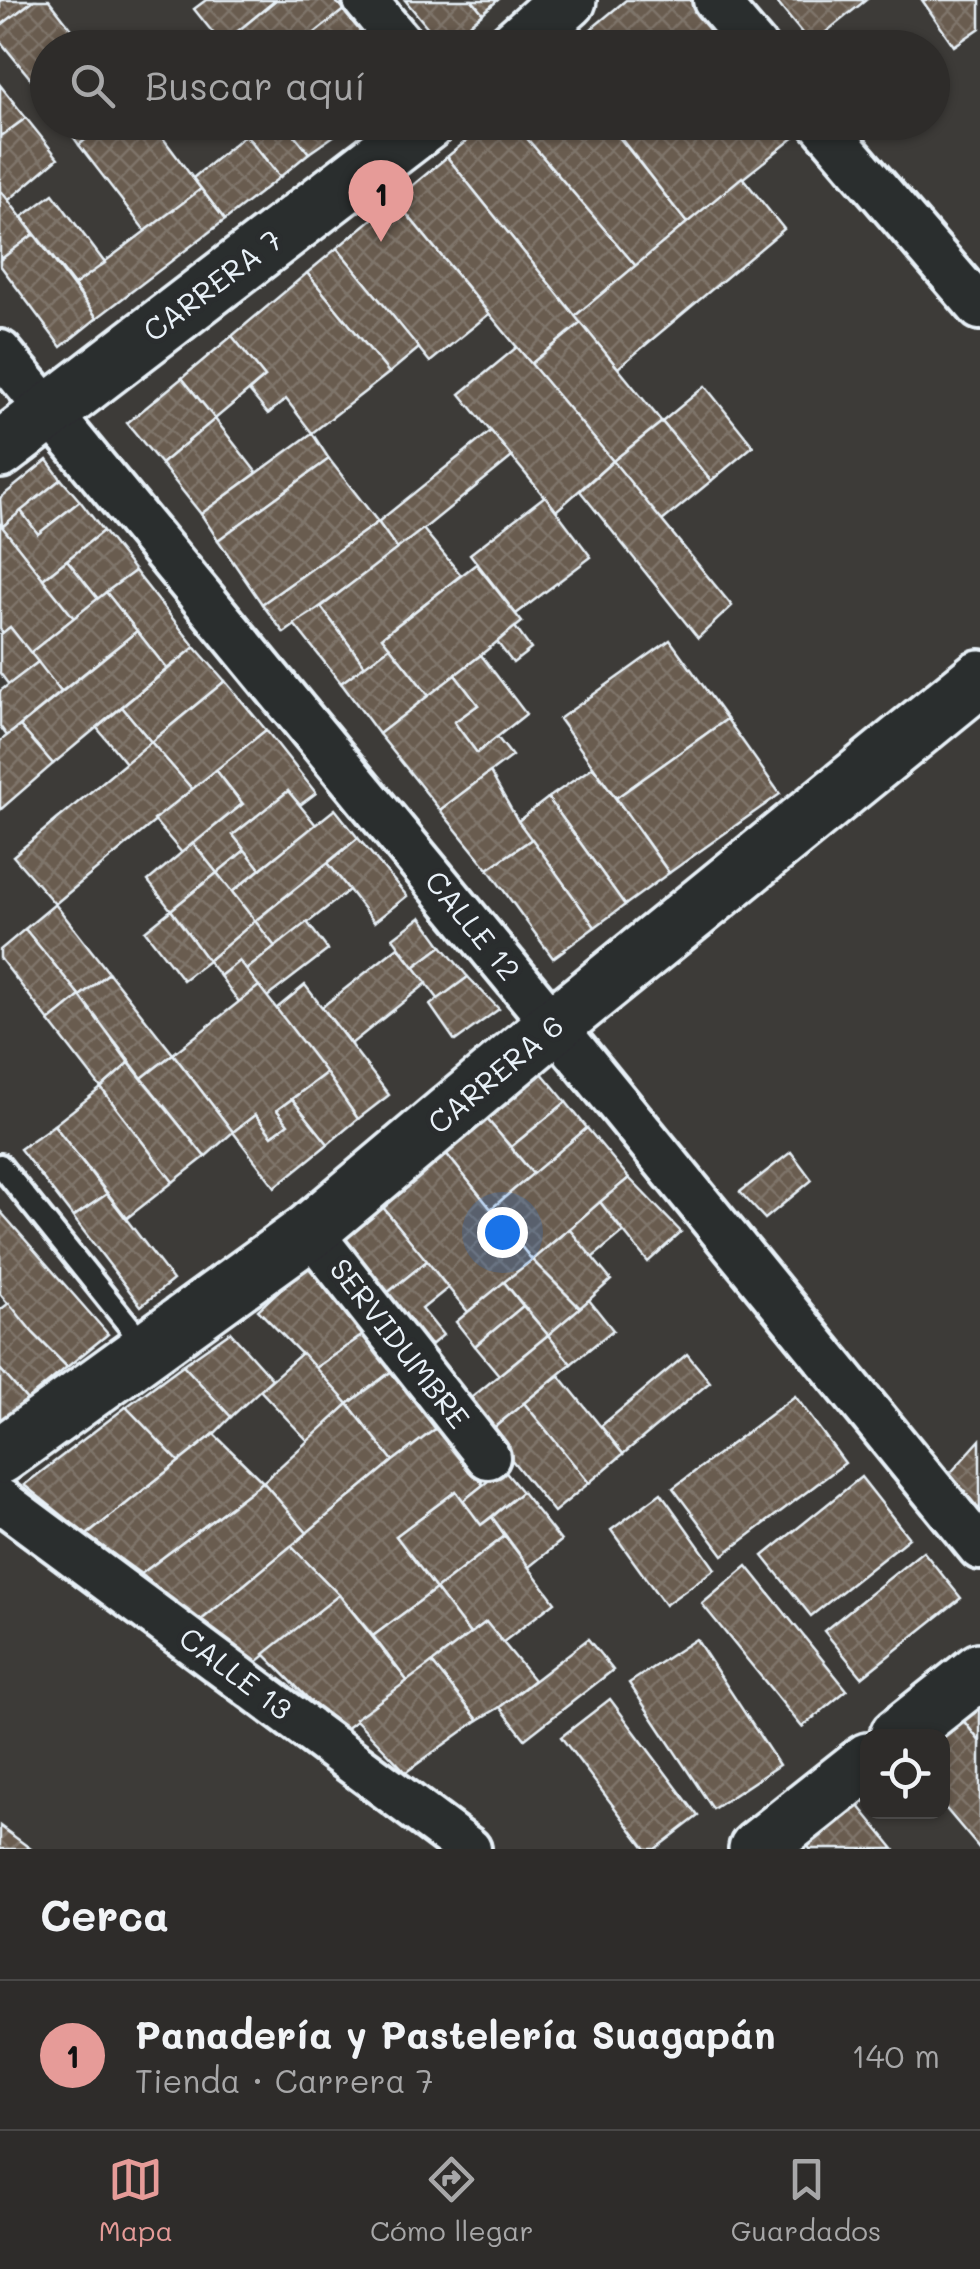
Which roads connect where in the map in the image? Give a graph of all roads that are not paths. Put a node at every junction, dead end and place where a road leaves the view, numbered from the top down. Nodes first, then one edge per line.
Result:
1 (366, 0) edge
2 (568, 0) edge
3 (715, 0) edge
4 (390, 30) edge
5 (534, 30) edge
6 (741, 30) edge
7 (403, 140) edge
8 (835, 140) edge
9 (980, 308) edge
10 (0, 352) edge
11 (48, 411) junction
12 (0, 450) edge
13 (980, 678) edge
14 (554, 1025) junction
15 (0, 1165) edge
16 (310, 1231) junction
17 (148, 1349) junction
18 (0, 1456) edge
19 (488, 1457) dead end
20 (0, 1500) edge
21 (980, 1548) edge
22 (980, 1671) edge
23 (907, 1729) edge
24 (860, 1766) edge
25 (469, 1849) edge
26 (757, 1849) edge

1 - 4 street
2 - 5 street
3 - 6 street
7 - 11 street, CARRERA 7
8 - 9 street
10 - 11 street, CALLE 12
11 - 12 street, CARRERA 7
11 - 14 street, CALLE 12
13 - 14 street, CARRERA 6
14 - 16 street, CARRERA 6
14 - 21 street, CALLE 12
15 - 17 lane
16 - 17 street, CARRERA 6
16 - 19 street, SERVIDUMBRE
17 - 18 street, CARRERA 6
20 - 25 street, CALLE 13
22 - 23 street
24 - 26 street

